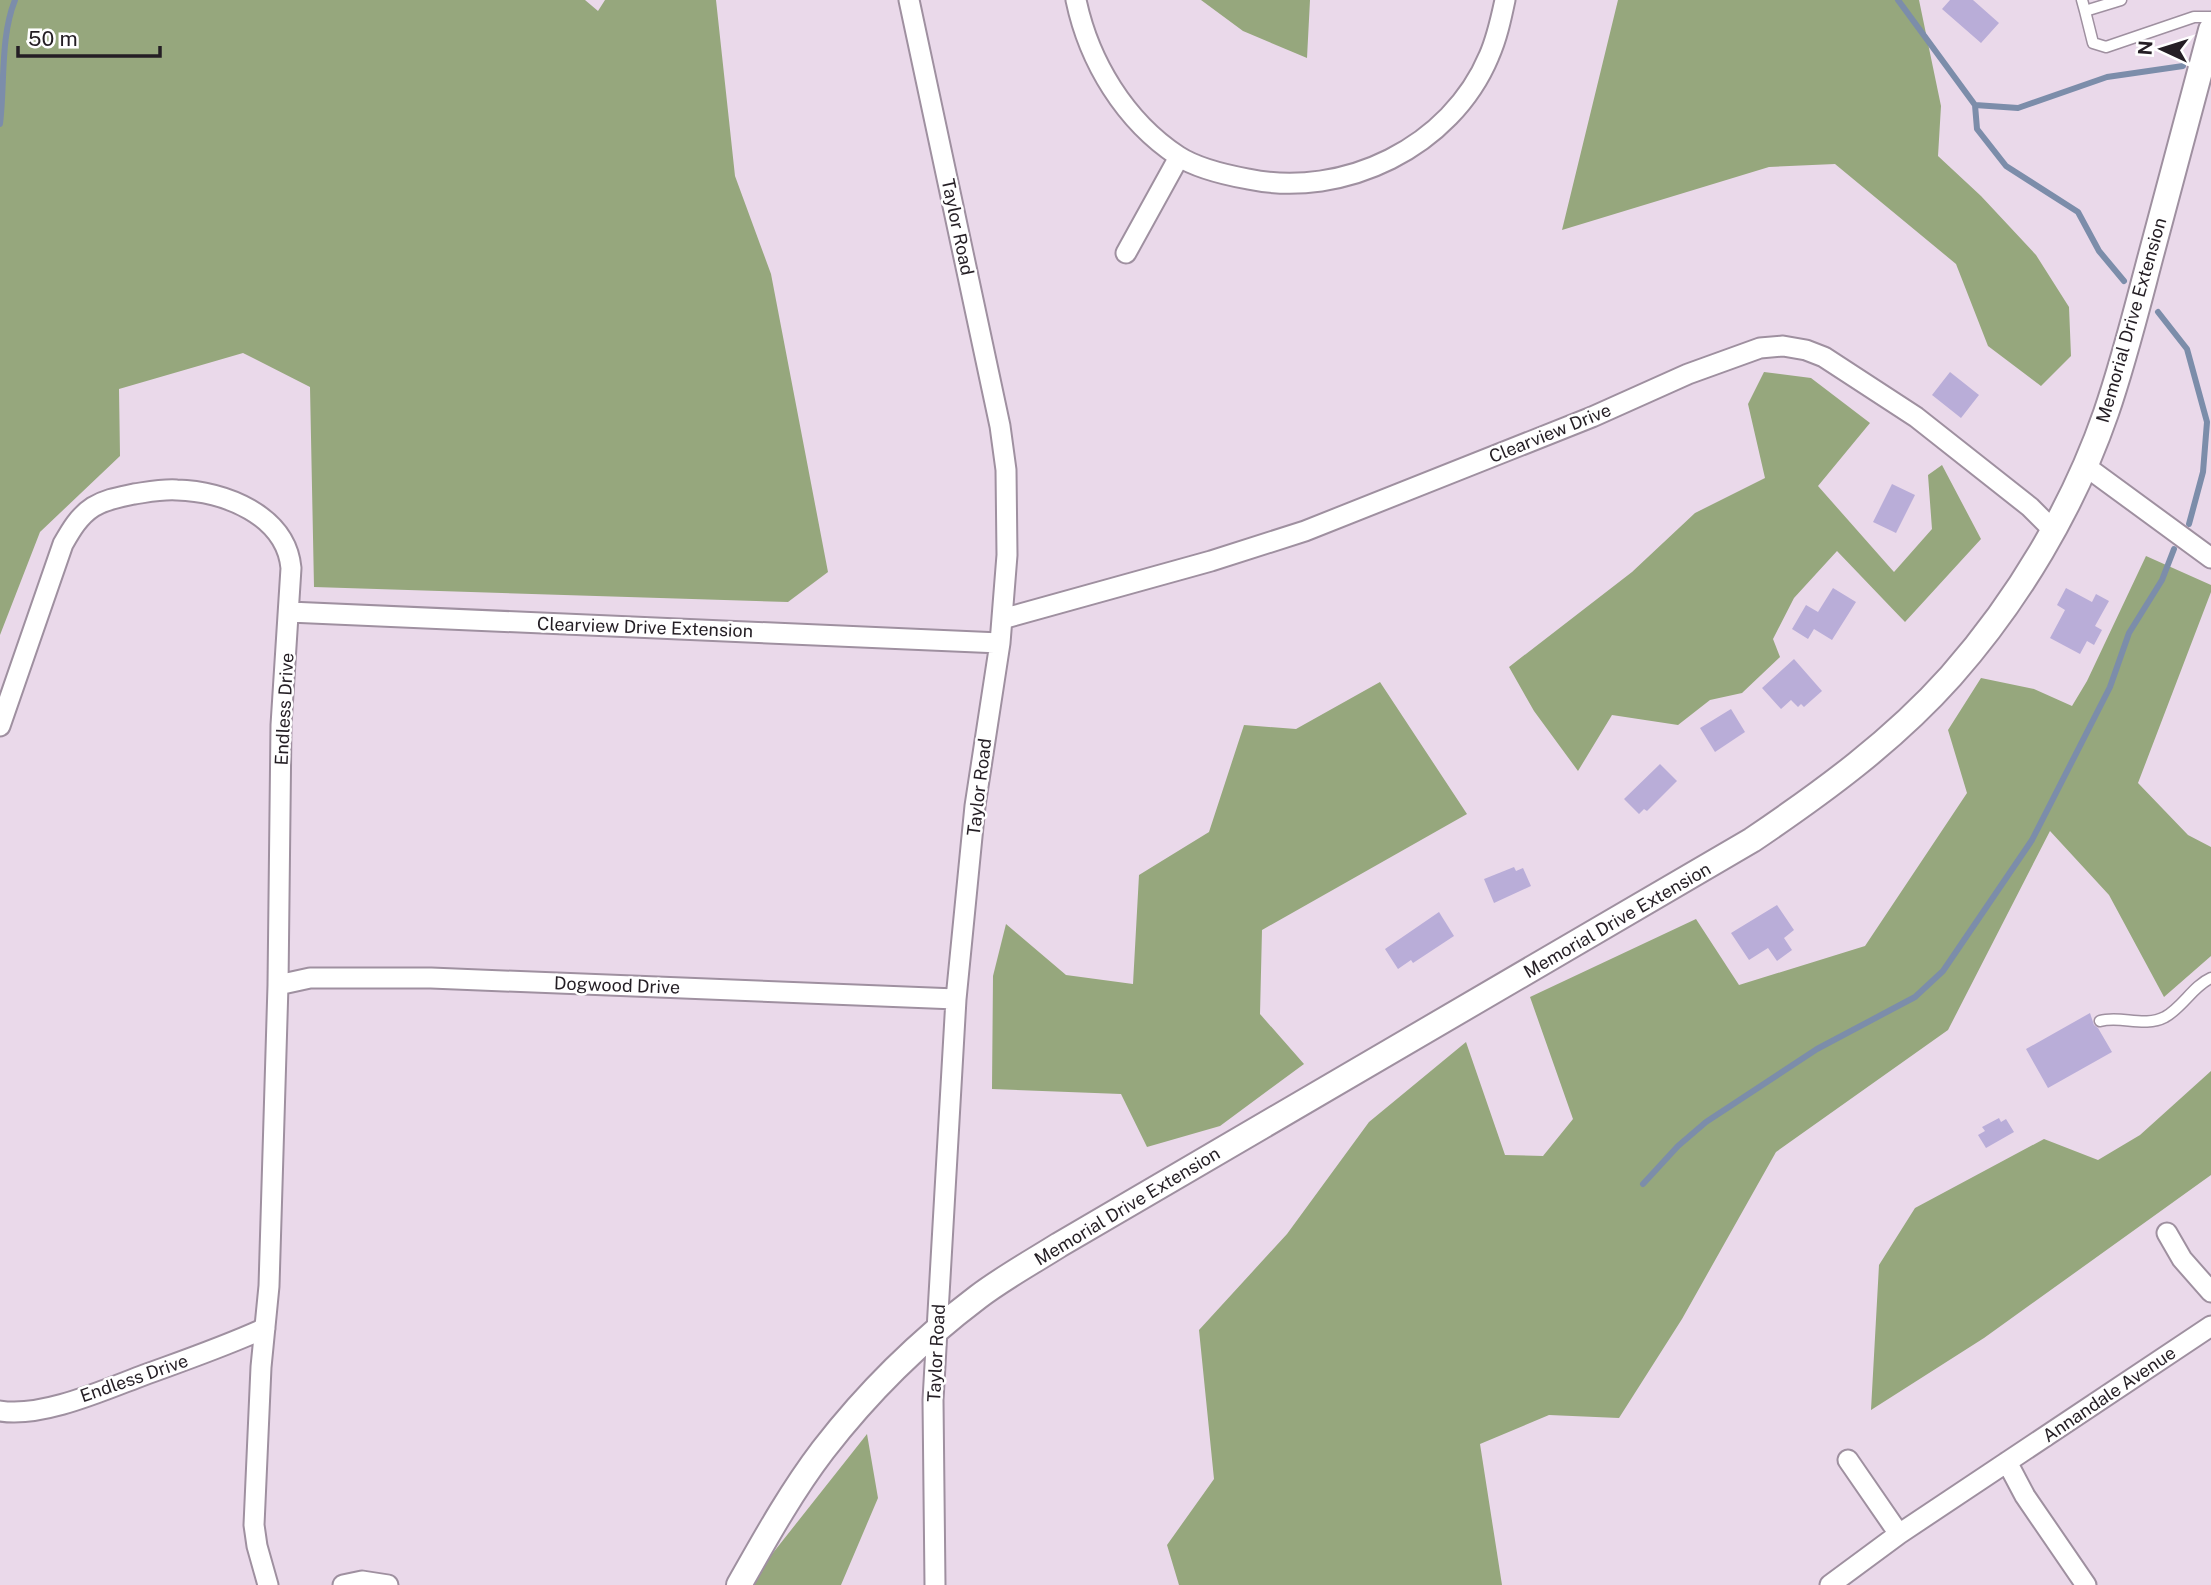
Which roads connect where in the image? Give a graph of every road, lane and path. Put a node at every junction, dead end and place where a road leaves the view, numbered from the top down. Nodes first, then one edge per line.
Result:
1 (909, 0) edge
2 (1076, 0) edge
3 (1505, 0) edge
4 (2121, 0) edge
5 (2083, 5) edge
6 (2211, 17) edge
7 (2211, 30) edge
8 (1179, 157) junction
9 (1126, 253) dead end
10 (2084, 465) junction
11 (2052, 529) junction
12 (2211, 558) edge
13 (289, 612) junction
14 (1002, 619) junction
15 (1000, 643) junction
16 (0, 726) edge
17 (2211, 978) edge
18 (278, 985) junction
19 (956, 999) junction
20 (2100, 1021) dead end
21 (2167, 1233) dead end
22 (2211, 1292) edge
23 (2211, 1326) edge
24 (265, 1328) junction
25 (937, 1332) junction
26 (0, 1411) edge
27 (1848, 1460) dead end
28 (2007, 1462) junction
29 (1899, 1534) junction
30 (268, 1585) edge
31 (343, 1585) edge
32 (388, 1585) edge
33 (738, 1585) edge
34 (935, 1585) edge
35 (1830, 1585) edge
36 (2086, 1585) edge

1 - 14 street, Taylor Road
2 - 8 street
3 - 8 street
4 - 5 lane
5 - 6 lane
7 - 10 street, Memorial Drive Extension
8 - 9 street
10 - 11 street, Memorial Drive Extension
10 - 12 street
11 - 14 street, Clearview Drive
11 - 25 street, Memorial Drive Extension
13 - 15 street, Clearview Drive Extension
13 - 16 street, Endless Drive
13 - 18 street, Endless Drive
14 - 15 street, Taylor Road
15 - 19 street, Taylor Road
17 - 20 lane
18 - 19 street, Dogwood Drive
18 - 24 street, Endless Drive
19 - 25 street, Taylor Road
21 - 22 street
23 - 28 street, Annandale Avenue
24 - 26 street, Endless Drive
24 - 30 street, Endless Drive
25 - 33 street, Memorial Drive Extension
25 - 34 street, Taylor Road
27 - 29 street
28 - 29 street, Annandale Avenue
28 - 36 street
29 - 35 street, Annandale Avenue
31 - 32 street

